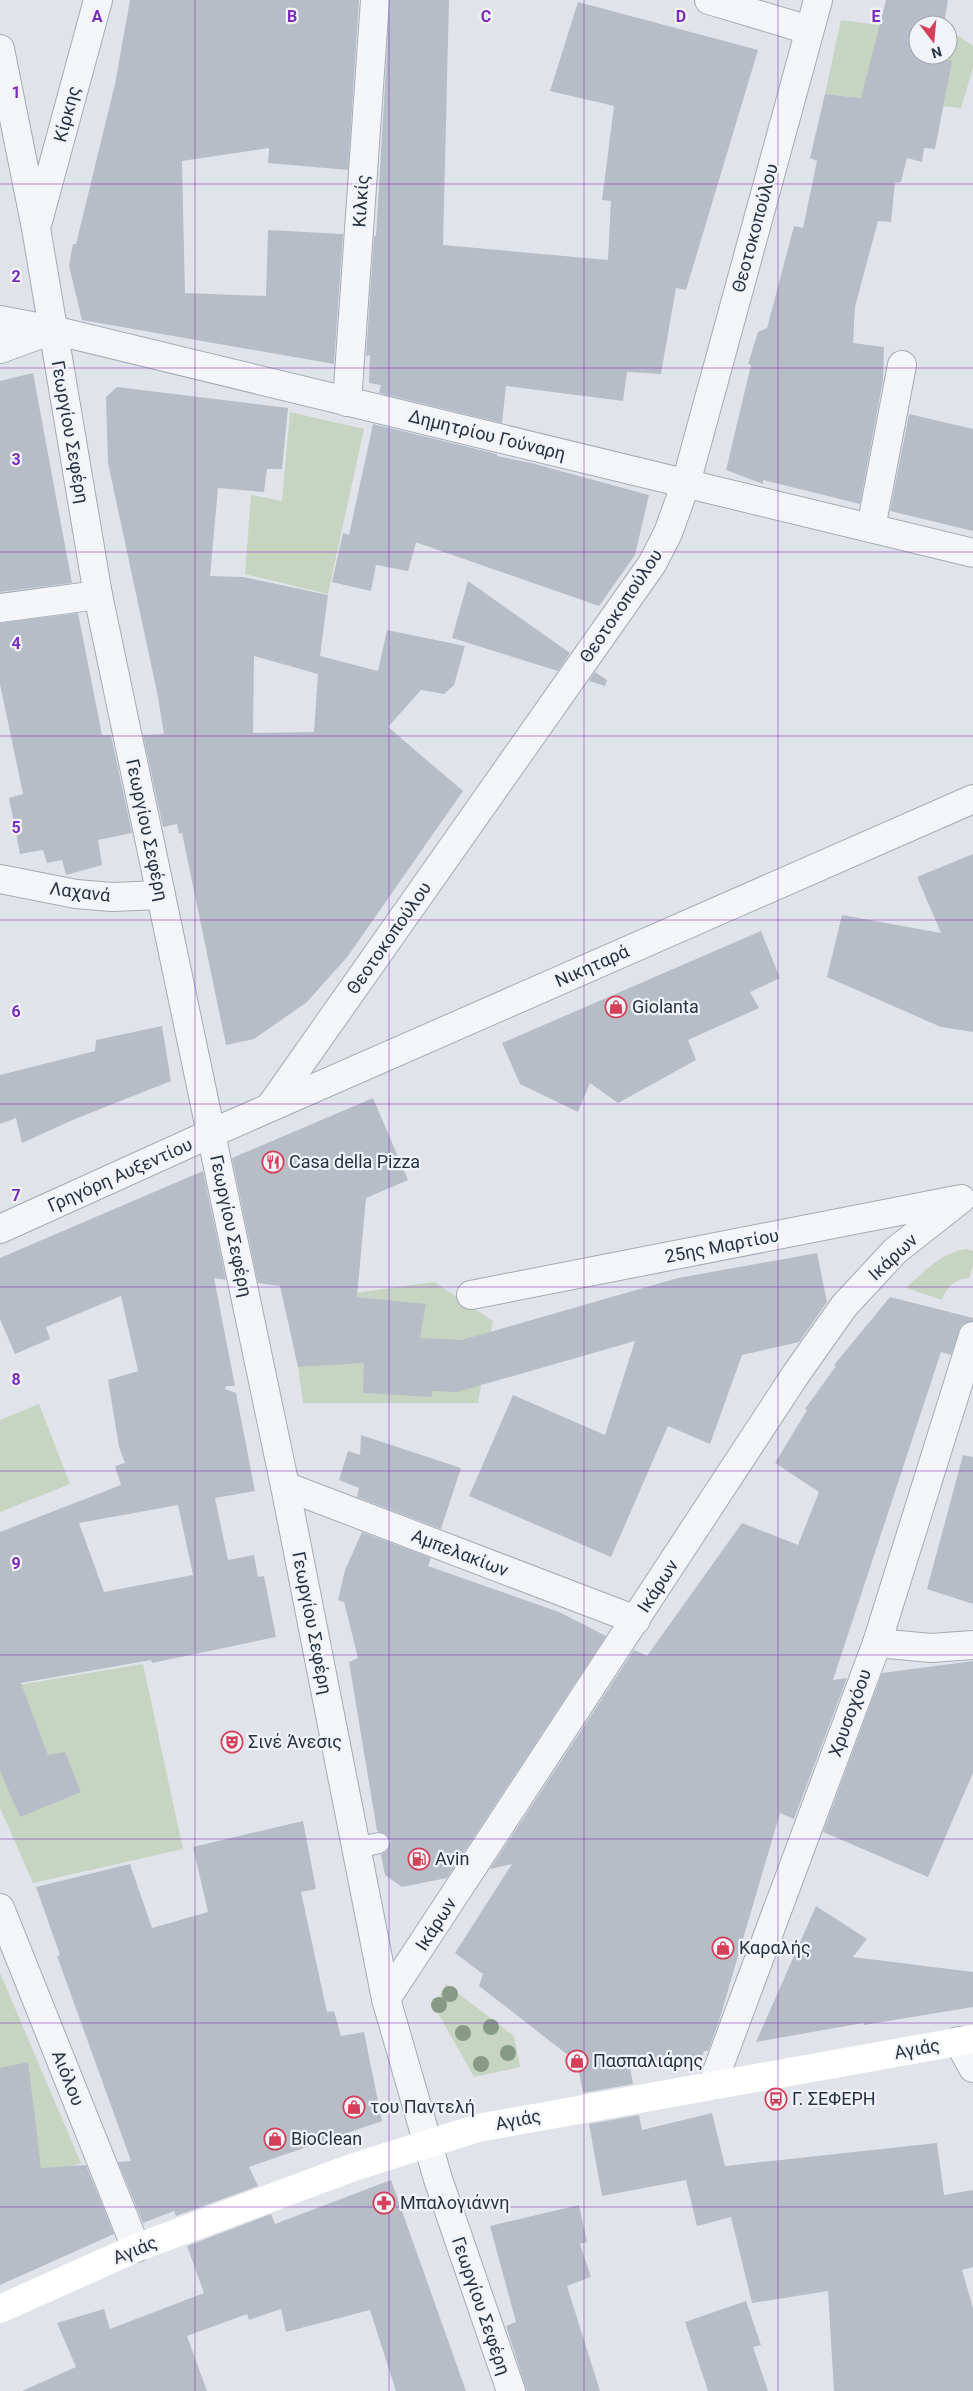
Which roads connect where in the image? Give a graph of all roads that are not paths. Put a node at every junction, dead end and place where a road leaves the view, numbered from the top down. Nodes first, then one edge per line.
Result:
1 (98, 0) edge
2 (375, 0) edge
3 (709, 0) edge
4 (818, 0) edge
5 (809, 30) junction
6 (0, 49) edge
7 (36, 228) junction
8 (0, 320) edge
9 (53, 330) junction
10 (0, 348) edge
11 (902, 365) dead end
12 (347, 402) junction
13 (686, 483) junction
14 (871, 528) junction
15 (973, 553) edge
16 (98, 595) junction
17 (0, 608) edge
18 (973, 799) edge
19 (0, 879) edge
20 (161, 895) junction
21 (270, 1107) junction
22 (212, 1133) junction
23 (967, 1198) edge
24 (0, 1230) edge
25 (471, 1295) dead end
26 (973, 1336) edge
27 (285, 1486) junction
28 (636, 1620) junction
29 (876, 1643) junction
30 (973, 1645) edge
31 (0, 1908) edge
32 (386, 1999) junction
33 (966, 2040) edge
34 (973, 2068) edge
35 (712, 2085) junction
36 (427, 2143) junction
37 (136, 2248) junction
38 (0, 2309) edge
39 (511, 2391) edge

1 - 7 street, Κίρκης
2 - 12 street, Κιλκίς
3 - 5 street
4 - 5 street, Θεοτοκοπούλου
5 - 13 street, Θεοτοκοπούλου
6 - 7 street, Γεωργίου Σεφέρη
7 - 9 street, Γεωργίου Σεφέρη
8 - 9 street, Δημητρίου Γούναρη
9 - 10 street
9 - 12 street, Δημητρίου Γούναρη
9 - 16 street, Γεωργίου Σεφέρη
11 - 14 street
12 - 13 street, Δημητρίου Γούναρη
13 - 14 street, Δημητρίου Γούναρη
13 - 21 street, Θεοτοκοπούλου
14 - 15 street, Δημητρίου Γούναρη
16 - 17 street
16 - 20 street, Γεωργίου Σεφέρη
18 - 21 street, Νικηταρά
19 - 20 street, Λαχανά
20 - 22 street, Γεωργίου Σεφέρη
21 - 22 street, Νικηταρά
22 - 24 street, Γρηγόρη Αυξεντίου
22 - 27 street, Γεωργίου Σεφέρη
23 - 25 street, 25ης Μαρτίου
23 - 28 street, Ικάρων
26 - 29 street, Χρυσοχόου
27 - 28 street, Αμπελακίων
27 - 32 street, Γεωργίου Σεφέρη
28 - 32 street, Ικάρων
29 - 30 street
29 - 35 street, Χρυσοχόου
31 - 37 street, Αιόλου
32 - 36 street, Γεωργίου Σεφέρη
33 - 34 street
33 - 35 main road, Αγιάς
35 - 36 main road, Αγιάς
36 - 37 main road, Αγιάς
36 - 39 street, Γεωργίου Σεφέρη
37 - 38 main road, Αγιάς

